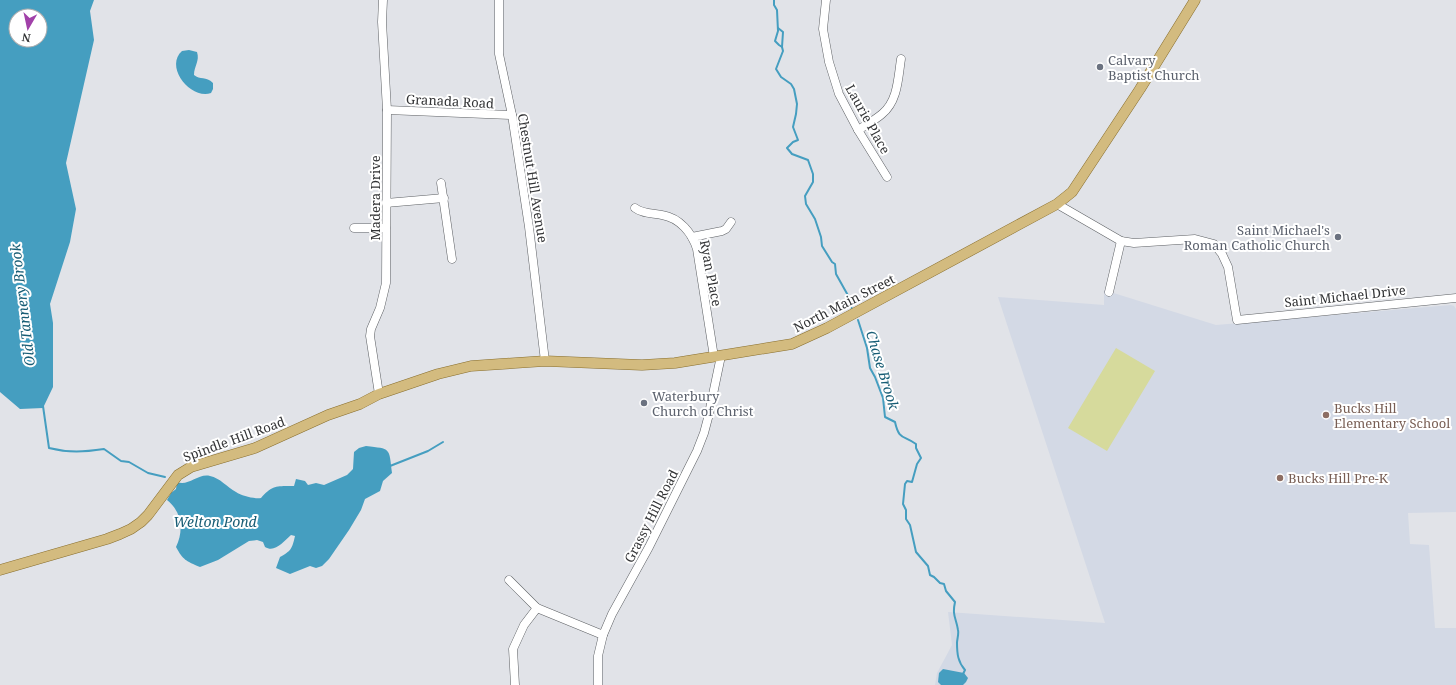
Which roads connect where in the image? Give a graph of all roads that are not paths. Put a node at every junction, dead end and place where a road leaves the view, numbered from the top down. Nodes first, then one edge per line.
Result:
1 (383, 0) edge
2 (499, 0) edge
3 (826, 0) edge
4 (1195, 0) edge
5 (900, 59) dead end
6 (387, 110) junction
7 (512, 116) junction
8 (858, 130) junction
9 (888, 177) dead end
10 (442, 183) dead end
11 (444, 198) junction
12 (386, 203) junction
13 (1057, 204) junction
14 (635, 208) dead end
15 (731, 222) dead end
16 (354, 228) dead end
17 (386, 228) junction
18 (692, 237) junction
19 (1120, 241) junction
20 (452, 259) dead end
21 (1109, 292) dead end
22 (1456, 298) edge
23 (718, 356) junction
24 (544, 361) junction
25 (379, 394) junction
26 (360, 404) joint
27 (0, 570) edge
28 (510, 580) dead end
29 (537, 608) junction
30 (603, 635) junction
31 (514, 685) edge
32 (598, 685) edge

1 - 6 street, Madera Drive
2 - 7 street, Chestnut Hill Avenue
3 - 8 street, Laurie Place
4 - 13 main road, North Main Street
5 - 8 street
6 - 7 street, Granada Road
6 - 12 street, Madera Drive
7 - 24 street, Chestnut Hill Avenue
8 - 9 street, Laurie Place
10 - 11 street
11 - 12 street
11 - 20 street
12 - 17 street, Madera Drive
13 - 19 street
13 - 23 main road, North Main Street
14 - 18 street, Ryan Place
15 - 18 street
16 - 17 street
17 - 25 street, Madera Drive
18 - 23 street, Ryan Place
19 - 21 street
19 - 22 street, Saint Michael Drive
23 - 24 main road, North Main Street
23 - 30 street, Grassy Hill Road
24 - 25 main road, North Main Street
25 - 26 main road, North Main Street
26 - 27 main road, Spindle Hill Road
28 - 29 street
29 - 30 street
29 - 31 street
30 - 32 street, Grassy Hill Road

